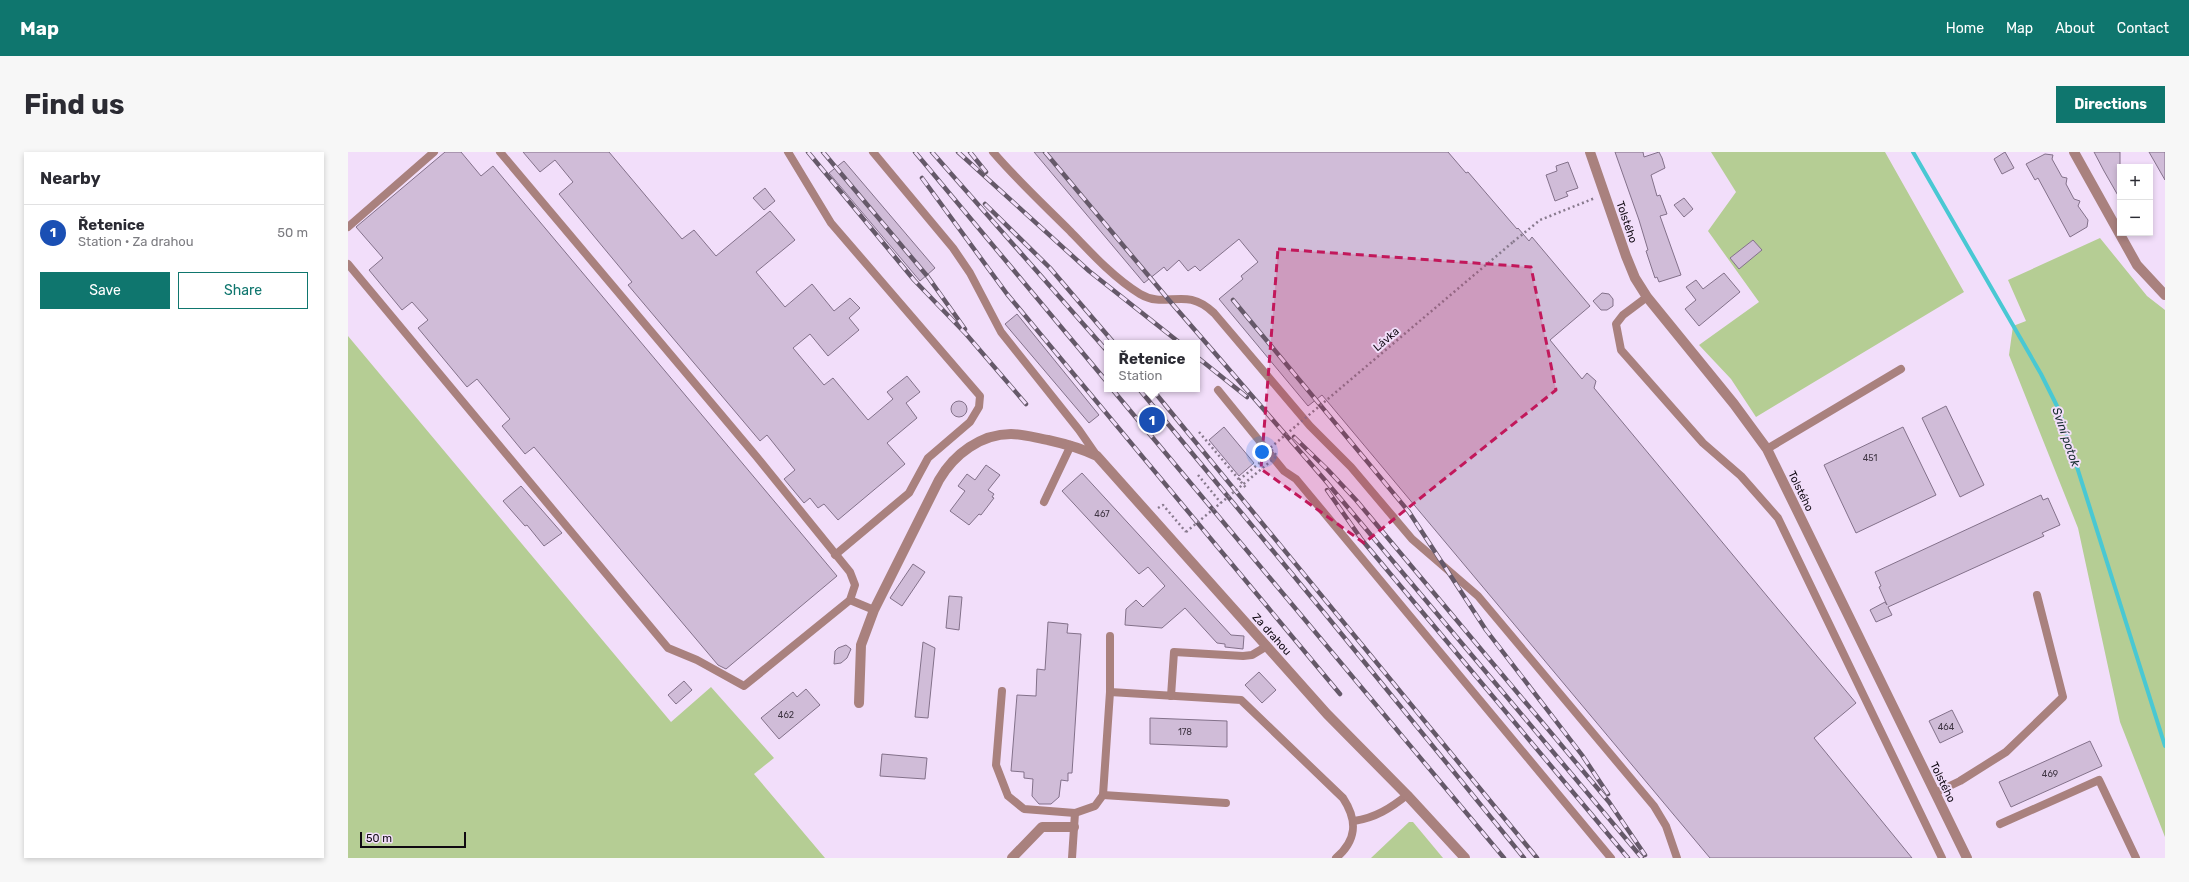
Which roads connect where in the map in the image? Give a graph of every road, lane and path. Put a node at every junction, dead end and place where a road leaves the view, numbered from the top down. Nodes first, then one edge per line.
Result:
1 (434, 152) edge
2 (500, 152) edge
3 (788, 152) edge
4 (873, 152) edge
5 (993, 152) edge
6 (1590, 152) edge
7 (2074, 152) edge
8 (1604, 195) junction
9 (348, 227) edge
10 (348, 264) edge
11 (2165, 295) edge
12 (1647, 297) junction
13 (1901, 369) dead end
14 (1218, 390) dead end
15 (1199, 432) dead end
16 (1071, 445) junction
17 (1767, 449) junction
18 (1270, 451) junction
19 (1097, 456) junction
20 (1198, 475) dead end
21 (1239, 480) junction
22 (1247, 489) dead end
23 (1044, 502) dead end
24 (1221, 503) junction
25 (1165, 508) dead end
26 (835, 555) junction
27 (2037, 595) dead end
28 (850, 600) junction
29 (874, 610) junction
30 (1110, 636) dead end
31 (1267, 646) junction
32 (1002, 691) dead end
33 (1110, 692) junction
34 (1171, 696) junction
35 (859, 703) dead end
36 (1935, 793) junction
37 (1103, 795) junction
38 (1407, 795) junction
39 (1226, 803) dead end
40 (1075, 813) junction
41 (1354, 821) junction
42 (2000, 824) dead end
43 (1074, 827) junction
44 (1012, 858) edge
45 (1072, 858) edge
46 (1336, 858) edge
47 (1465, 858) edge
48 (1611, 858) edge
49 (1677, 858) edge
50 (1942, 858) edge
51 (1967, 858) edge
52 (2136, 858) edge

1 - 9 lane
2 - 26 lane
3 - 26 lane
4 - 19 lane
5 - 49 lane
6 - 8 street, Tolstého
7 - 11 street
8 - 12 street, Tolstého
8 - 18 path, Lávka, bridge
10 - 28 lane
12 - 17 street, Tolstého
12 - 50 lane
13 - 17 lane
14 - 18 lane
15 - 21 path
16 - 19 street
16 - 23 lane
16 - 29 street
17 - 36 street, Tolstého
18 - 21 path, Lávka
18 - 24 path, bridge
18 - 48 lane
19 - 31 street, Za drahou
20 - 24 path
21 - 22 path
24 - 25 path, bridge
26 - 28 lane
27 - 36 lane
28 - 29 lane
29 - 35 street
30 - 33 lane
31 - 34 lane
31 - 38 street, Za drahou
32 - 40 lane
33 - 34 lane
33 - 37 lane
34 - 41 lane
36 - 51 street, Tolstého
37 - 39 lane
37 - 40 lane
38 - 41 lane
38 - 47 street, Za drahou
40 - 43 lane
41 - 46 lane
42 - 52 lane
43 - 44 street
43 - 45 lane

